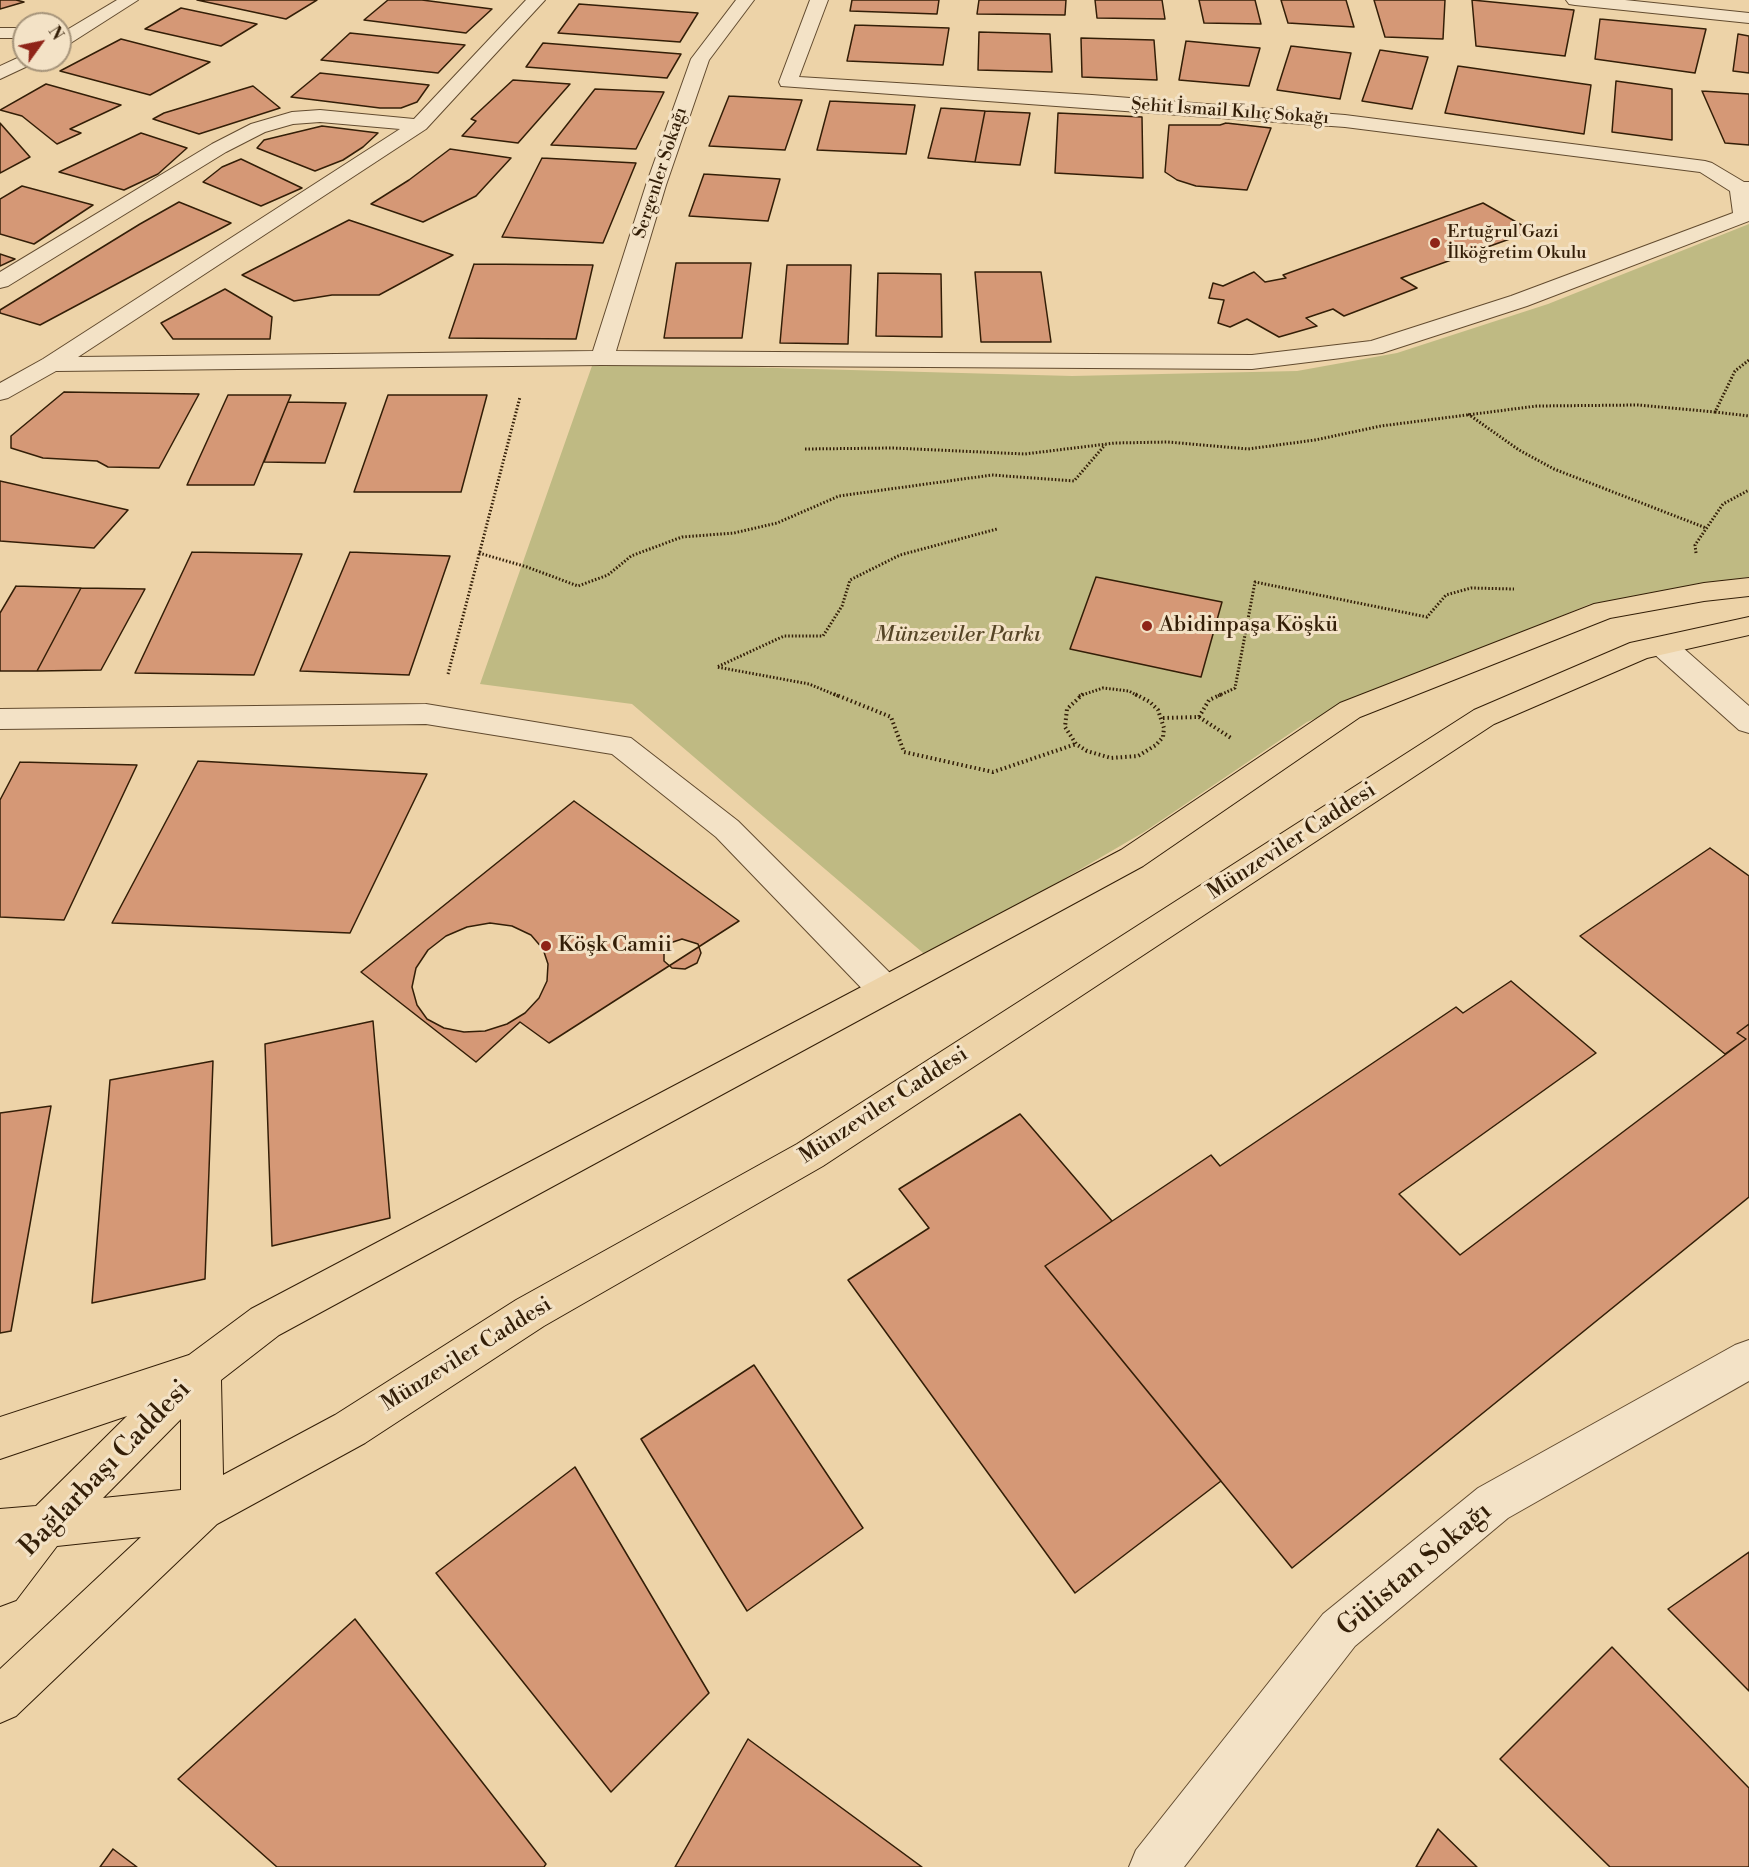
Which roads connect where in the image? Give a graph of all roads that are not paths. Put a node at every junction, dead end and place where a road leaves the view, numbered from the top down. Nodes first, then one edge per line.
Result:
1 (129, 0) edge
2 (536, 0) edge
3 (745, 0) edge
4 (819, 0) edge
5 (1575, 0) edge
6 (1749, 18) edge
7 (72, 31) edge
8 (419, 125) junction
9 (1746, 191) edge
10 (0, 281) edge
11 (602, 358) junction
12 (51, 364) junction
13 (0, 393) edge
14 (1749, 587) edge
15 (1749, 626) edge
16 (1663, 646) junction
17 (0, 719) edge
18 (1749, 723) edge
19 (884, 989) junction
20 (1749, 1359) edge
21 (201, 1371) junction
22 (0, 1438) edge
23 (202, 1509) junction
24 (45, 1527) junction
25 (0, 1531) edge
26 (0, 1584) edge
27 (0, 1700) edge
28 (1153, 1867) edge

1 - 7 street
2 - 8 street
3 - 11 street, Sergenler Sokağı
4 - 9 street, Şehit İsmail Kılıç Sokağı
5 - 6 street
8 - 10 street
8 - 12 street
9 - 11 street
11 - 12 street
12 - 13 street
14 - 19 main road
15 - 16 main road, Münzeviler Caddesi
16 - 18 street
16 - 23 main road, Münzeviler Caddesi
17 - 19 street
19 - 21 main road
20 - 28 street, Gülistan Sokağı
21 - 22 main road
21 - 23 main road, Bağlarbaşı Caddesi
21 - 24 main road, Bağlarbaşı Caddesi
23 - 24 main road, Münzeviler Caddesi
23 - 27 main road
24 - 25 main road, Münzeviler Caddesi
24 - 26 main road, Bağlarbaşı Caddesi

